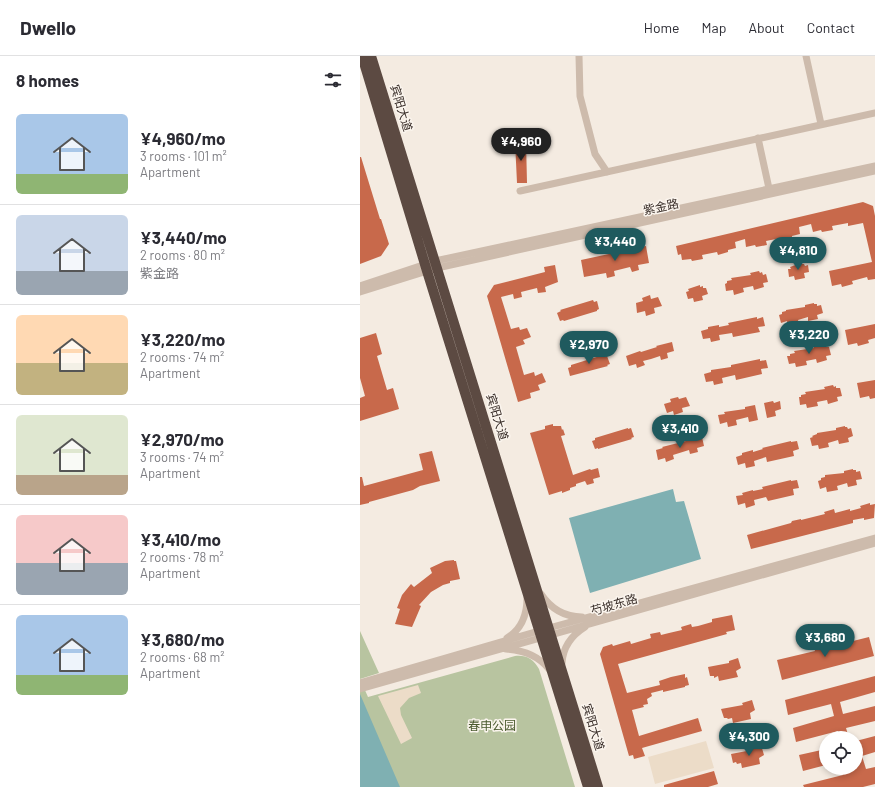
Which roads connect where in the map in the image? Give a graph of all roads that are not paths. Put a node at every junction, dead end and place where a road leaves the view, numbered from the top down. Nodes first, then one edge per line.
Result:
1 (362, 56) edge
2 (371, 56) edge
3 (579, 56) edge
4 (806, 56) edge
5 (875, 112) edge
6 (821, 124) junction
7 (758, 138) junction
8 (875, 166) edge
9 (875, 171) edge
10 (607, 172) junction
11 (520, 191) dead end
12 (770, 192) junction
13 (436, 264) junction
14 (426, 268) junction
15 (360, 286) edge
16 (360, 292) edge
17 (875, 538) edge
18 (875, 543) edge
19 (531, 587) junction
20 (591, 620) junction
21 (545, 633) junction
22 (499, 646) junction
23 (558, 676) junction
24 (363, 686) edge
25 (588, 787) edge
26 (598, 787) edge

1 - 14 highway, 宾阳大道
2 - 13 highway, 宾阳大道
3 - 10 street
4 - 6 street
5 - 6 street
6 - 7 street
7 - 10 street
7 - 12 street
8 - 12 street, 紫金路
9 - 12 street, 紫金路
10 - 11 street
12 - 13 street, 紫金路
13 - 14 street, 紫金路
13 - 19 highway, 宾阳大道
14 - 15 street, 紫金路
14 - 16 street, 紫金路
14 - 19 highway, 宾阳大道
17 - 20 street, 芍坡东路
18 - 20 street, 芍坡东路
19 - 20 street
19 - 21 highway, 宾阳大道
19 - 22 street
20 - 21 street, 芍坡东路
20 - 23 street
21 - 22 street, 芍坡东路
21 - 23 highway, 宾阳大道
22 - 23 street
22 - 24 street, 芍坡东路
23 - 25 highway, 宾阳大道
23 - 26 highway, 宾阳大道

